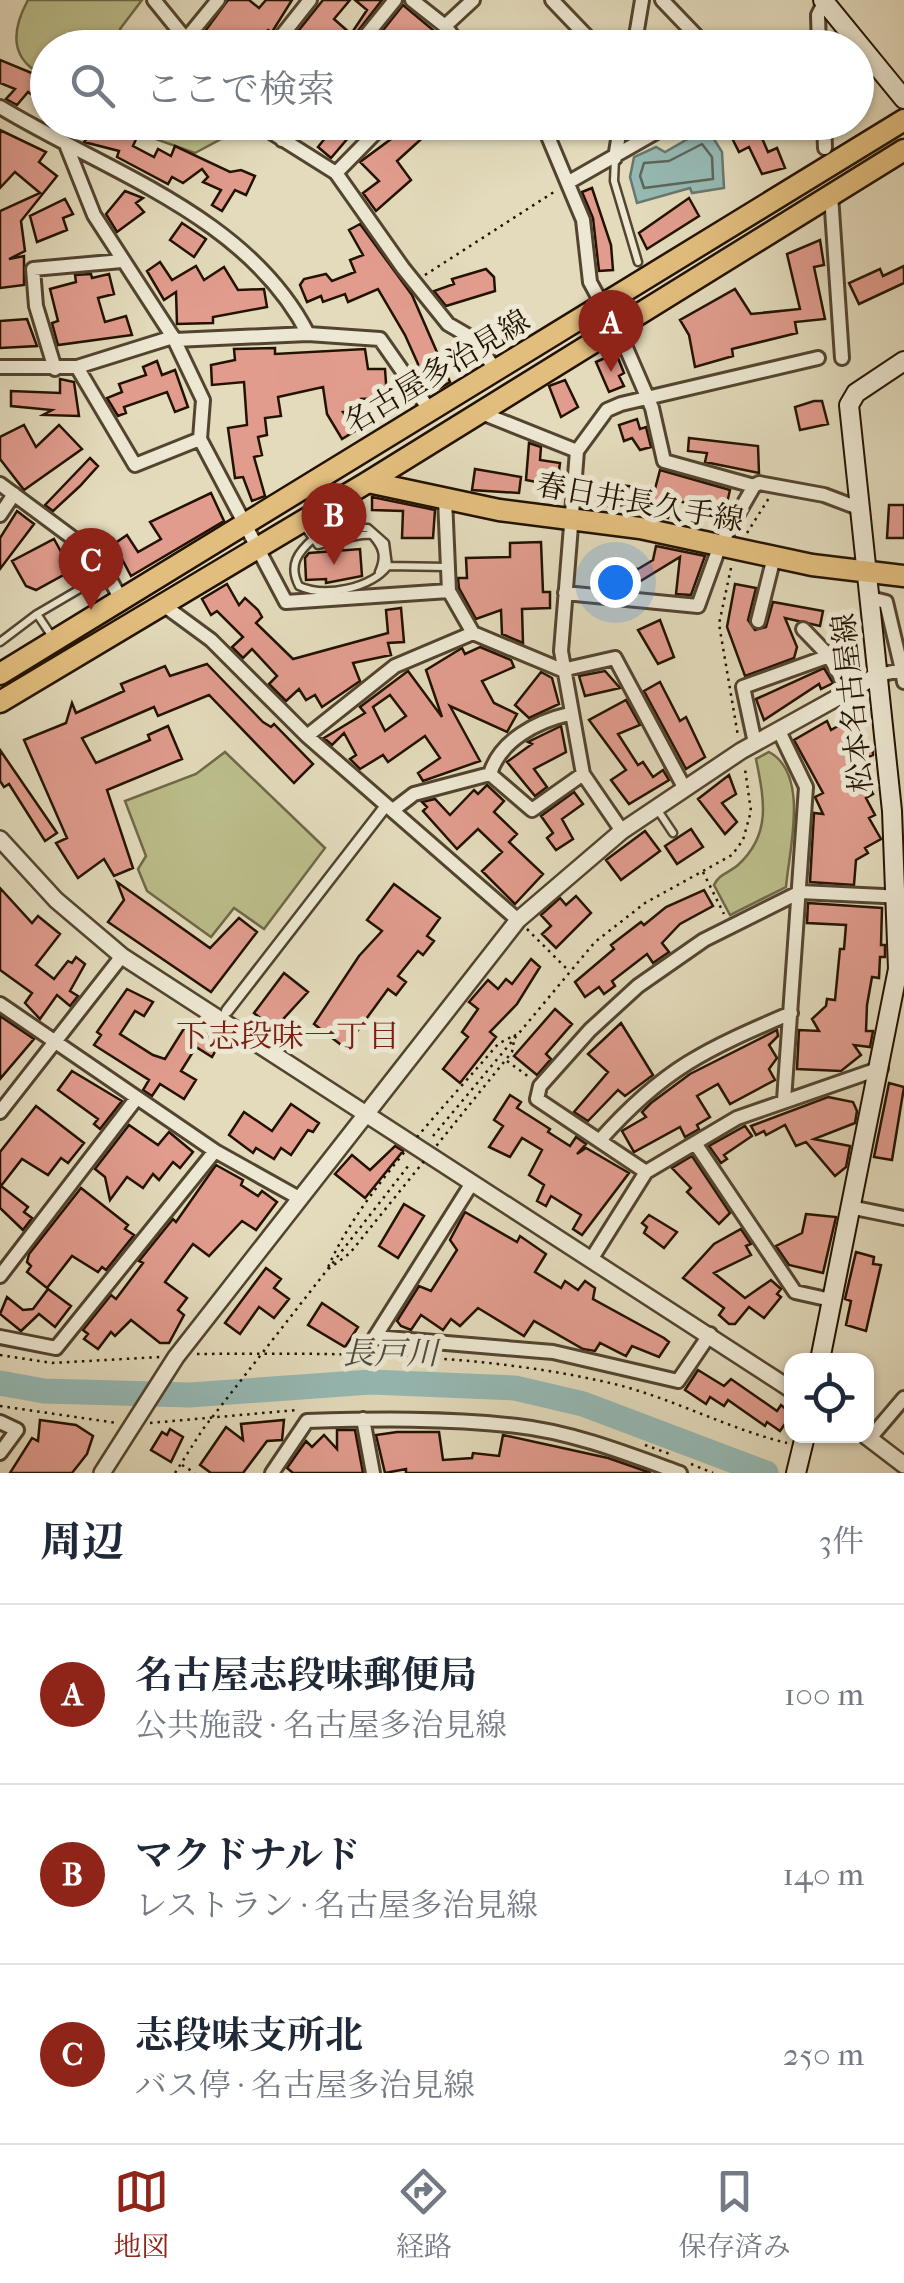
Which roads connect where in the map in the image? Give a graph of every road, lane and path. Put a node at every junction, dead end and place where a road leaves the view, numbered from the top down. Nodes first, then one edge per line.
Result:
1 (154, 0) edge
2 (218, 0) edge
3 (310, 0) edge
4 (395, 0) edge
5 (412, 0) edge
6 (473, 0) edge
7 (552, 0) edge
8 (642, 0) edge
9 (662, 0) edge
10 (824, 1) edge
11 (445, 26) junction
12 (179, 30) edge
13 (198, 30) edge
14 (286, 30) edge
15 (371, 30) edge
16 (448, 30) edge
17 (581, 30) edge
18 (637, 30) edge
19 (691, 30) edge
20 (819, 30) edge
21 (848, 30) edge
22 (874, 62) edge
23 (904, 99) edge
24 (0, 107) edge
25 (904, 120) edge
26 (30, 125) edge
27 (874, 139) edge
28 (54, 140) edge
29 (282, 140) edge
30 (368, 140) edge
31 (550, 140) edge
32 (618, 140) edge
33 (644, 140) edge
34 (825, 140) edge
35 (872, 140) edge
36 (67, 148) junction
37 (826, 148) dead end
38 (904, 150) edge
39 (615, 158) junction
40 (336, 173) junction
41 (569, 182) junction
42 (831, 195) junction
43 (122, 260) junction
44 (638, 262) dead end
45 (415, 282) junction
46 (603, 306) junction
47 (617, 327) junction
48 (308, 334) junction
49 (174, 338) junction
50 (818, 358) dead end
51 (842, 358) dead end
52 (904, 361) edge
53 (77, 367) junction
54 (0, 368) edge
55 (55, 369) junction
56 (497, 371) junction
57 (648, 397) junction
58 (431, 412) junction
59 (477, 412) junction
60 (200, 440) junction
61 (577, 451) junction
62 (368, 482) junction
63 (0, 484) edge
64 (754, 486) junction
65 (778, 486) junction
66 (14, 494) junction
67 (445, 500) junction
68 (860, 510) junction
69 (0, 514) edge
70 (568, 516) junction
71 (244, 525) junction
72 (307, 530) junction
73 (258, 546) junction
74 (730, 547) junction
75 (774, 557) junction
76 (388, 566) junction
77 (448, 567) junction
78 (107, 573) junction
79 (868, 573) junction
80 (904, 576) edge
81 (296, 580) junction
82 (277, 584) junction
83 (449, 590) junction
84 (565, 593) junction
85 (870, 598) junction
86 (122, 600) junction
87 (162, 604) junction
88 (37, 614) junction
89 (758, 621) dead end
90 (803, 629) dead end
91 (474, 633) junction
92 (55, 641) junction
93 (0, 642) edge
94 (829, 656) junction
95 (562, 670) junction
96 (0, 674) edge
97 (878, 674) junction
98 (903, 676) edge
99 (849, 692) junction
100 (0, 702) edge
101 (569, 714) junction
102 (779, 731) junction
103 (307, 736) junction
104 (748, 747) junction
105 (490, 774) junction
106 (583, 774) junction
107 (685, 789) junction
108 (389, 808) junction
109 (656, 808) junction
110 (622, 831) junction
111 (673, 833) dead end
112 (0, 839) edge
113 (702, 871) junction
114 (800, 892) junction
115 (902, 896) edge
116 (518, 920) junction
117 (730, 927) junction
118 (122, 956) junction
119 (568, 970) junction
120 (0, 1004) edge
121 (227, 1011) dead end
122 (791, 1012) junction
123 (898, 1012) edge
124 (516, 1036) junction
125 (54, 1045) junction
126 (506, 1060) junction
127 (880, 1068) junction
128 (540, 1086) junction
129 (136, 1099) junction
130 (784, 1100) junction
131 (0, 1112) edge
132 (364, 1116) junction
133 (433, 1136) dead end
134 (600, 1140) junction
135 (695, 1143) junction
136 (414, 1144) junction
137 (215, 1151) junction
138 (430, 1154) junction
139 (409, 1165) dead end
140 (646, 1172) junction
141 (472, 1183) junction
142 (299, 1198) junction
143 (850, 1207) junction
144 (904, 1218) edge
145 (592, 1258) junction
146 (327, 1270) junction
147 (0, 1276) edge
148 (830, 1300) junction
149 (710, 1334) junction
150 (0, 1337) edge
151 (262, 1353) junction
152 (821, 1353) edge
153 (0, 1355) edge
154 (178, 1355) junction
155 (784, 1385) edge
156 (904, 1398) edge
157 (363, 1419) junction
158 (0, 1422) edge
159 (874, 1430) edge
160 (874, 1442) edge
161 (0, 1453) edge
162 (801, 1453) edge
163 (899, 1461) edge
164 (181, 1464) junction
165 (102, 1473) edge
166 (176, 1473) edge
167 (194, 1473) edge
168 (272, 1473) edge
169 (374, 1473) edge
170 (680, 1473) edge

1 - 12 street
2 - 13 street
3 - 14 street
4 - 15 street
5 - 11 street
6 - 11 street
7 - 17 street
8 - 18 street
9 - 19 street
10 - 20 street
10 - 21 main road
11 - 16 street
22 - 23 main road
24 - 26 street
25 - 27 main road, 名古屋多治見線
28 - 36 street
29 - 40 street
30 - 40 street
31 - 41 street
32 - 39 street
33 - 39 street
34 - 37 street
35 - 46 main road, 名古屋多治見線
36 - 43 street
36 - 48 street
38 - 42 main road, 名古屋多治見線
39 - 41 street
39 - 44 lane
40 - 45 street
41 - 45 path
41 - 46 street
42 - 47 main road, 名古屋多治見線
42 - 51 street
43 - 49 street
43 - 55 street
45 - 56 street
46 - 56 main road, 名古屋多治見線
47 - 57 street
47 - 59 main road, 名古屋多治見線
48 - 49 street
48 - 58 street
49 - 53 street
49 - 60 street
50 - 57 street
52 - 68 main road, 松本名古屋線
53 - 55 street
53 - 60 street
54 - 55 street
56 - 58 main road, 名古屋多治見線
57 - 61 street
57 - 64 street
58 - 71 main road, 名古屋多治見線
59 - 61 street
59 - 62 main road, 名古屋多治見線
60 - 71 street
61 - 70 street
62 - 67 main road, 春日井長久手線
62 - 72 main road, 名古屋多治見線
63 - 66 street
64 - 65 street
64 - 74 street
65 - 68 street
65 - 74 path
66 - 69 street
66 - 78 street
67 - 70 main road, 春日井長久手線
67 - 77 street
68 - 79 main road, 松本名古屋線
70 - 74 main road, 春日井長久手線
70 - 84 street
71 - 73 street
71 - 86 main road, 名古屋多治見線
72 - 73 main road, 名古屋多治見線
72 - 76 lane
72 - 81 lane
72 - 81 lane
73 - 82 street
73 - 87 main road, 名古屋多治見線
74 - 75 main road, 春日井長久手線
74 - 84 street
74 - 104 path
75 - 79 main road, 春日井長久手線
75 - 89 street
76 - 77 lane
76 - 81 lane
77 - 83 street
78 - 86 street
78 - 88 lane
79 - 80 main road, 春日井長久手線
79 - 85 main road, 松本名古屋線
81 - 82 lane
82 - 83 street
83 - 91 street
84 - 95 street
85 - 97 main road, 松本名古屋線
85 - 98 street
86 - 92 main road, 名古屋多治見線
87 - 100 main road, 名古屋多治見線
87 - 103 street
88 - 92 lane
88 - 93 lane
90 - 94 street
91 - 95 street
91 - 103 street
92 - 96 main road, 名古屋多治見線
94 - 99 street
94 - 104 street
95 - 101 street
95 - 107 street
97 - 98 street
97 - 99 street
97 - 115 main road, 松本名古屋線
99 - 102 street
101 - 105 street
101 - 106 street
102 - 104 street
102 - 114 street
103 - 108 street
104 - 107 street
104 - 113 path
105 - 106 street
105 - 108 street
106 - 110 street
107 - 109 street
108 - 116 street
108 - 121 street
109 - 110 street
109 - 111 lane
110 - 116 street
112 - 118 street
113 - 117 path
113 - 119 path
114 - 115 street
114 - 117 street
114 - 122 street
115 - 123 main road, 松本名古屋線
116 - 119 path
116 - 132 street
117 - 128 street
118 - 125 street
118 - 132 street
119 - 124 path
120 - 125 street
122 - 130 street
122 - 134 street
123 - 127 main road, 松本名古屋線
124 - 126 path
124 - 133 path
124 - 136 path
125 - 129 street
125 - 131 street
126 - 128 path
126 - 138 path
127 - 130 street
127 - 143 main road, 松本名古屋線
128 - 134 street
129 - 137 street
129 - 147 street
130 - 135 street
132 - 136 street
132 - 142 street
134 - 140 street
135 - 140 street
135 - 148 street
136 - 138 street
136 - 146 path
137 - 142 street
137 - 150 street
138 - 141 street
138 - 146 path
139 - 146 path
140 - 145 street
141 - 145 street
141 - 149 street
142 - 154 street
143 - 144 street
143 - 148 main road, 松本名古屋線
145 - 149 street
146 - 151 path
148 - 152 main road, 松本名古屋線
149 - 155 street
151 - 154 path
151 - 162 path
151 - 164 path
153 - 154 path
154 - 165 street
156 - 159 street
157 - 168 street
157 - 169 street
157 - 170 street
158 - 161 street
160 - 163 street
164 - 166 path
164 - 167 path

